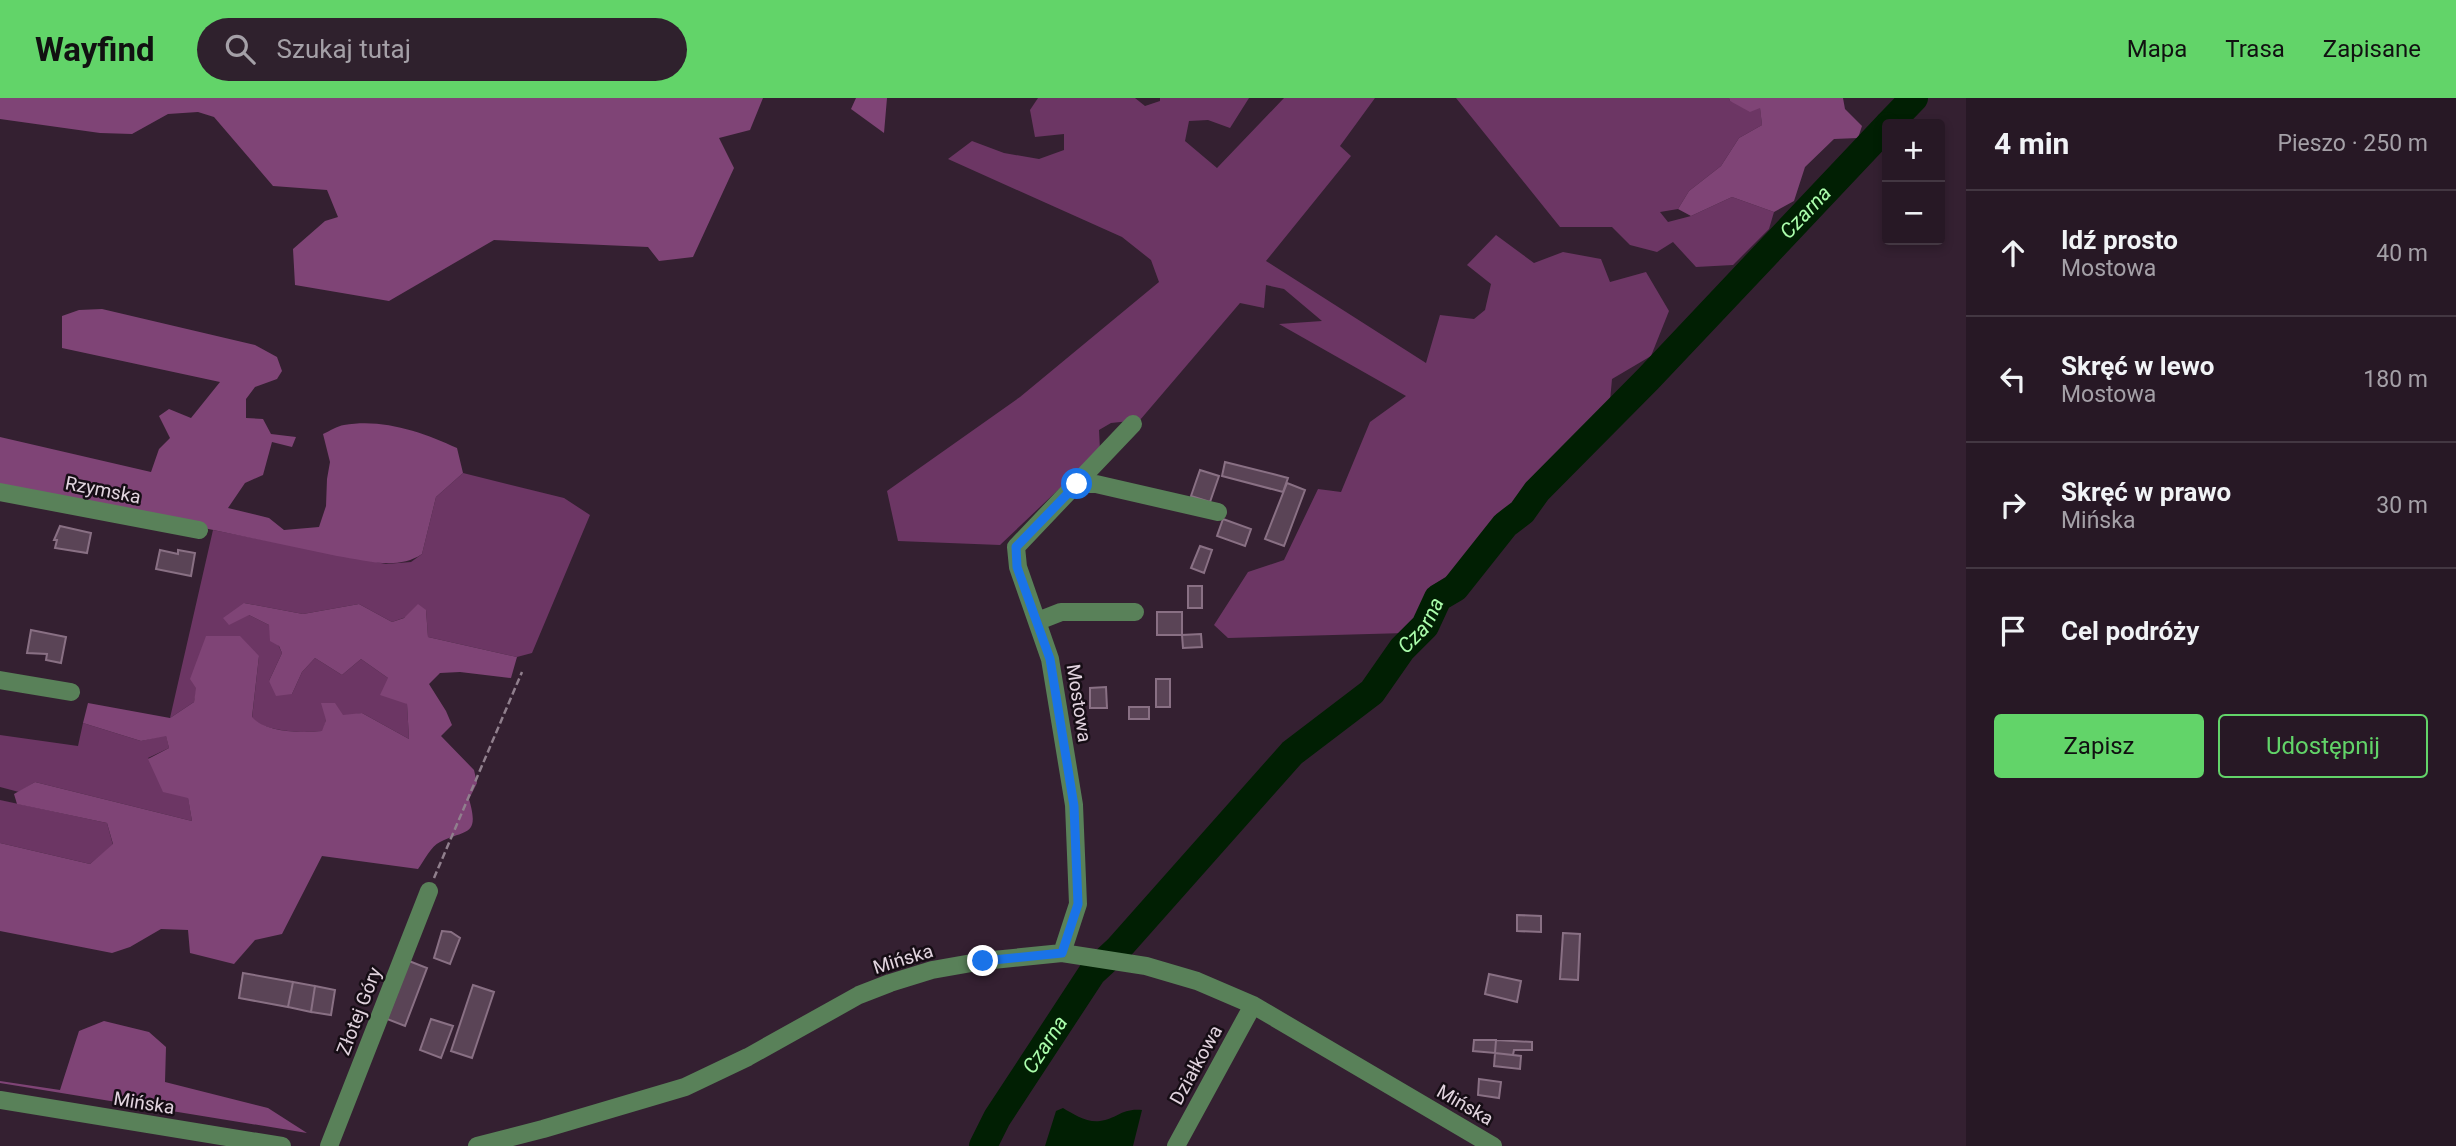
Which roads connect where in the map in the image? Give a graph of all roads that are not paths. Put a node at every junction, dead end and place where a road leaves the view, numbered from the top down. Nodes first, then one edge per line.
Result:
1 (1133, 424) dead end
2 (1077, 484) junction
3 (0, 492) edge
4 (1218, 512) dead end
5 (199, 530) dead end
6 (1135, 612) dead end
7 (1038, 621) junction
8 (0, 680) edge
9 (71, 692) dead end
10 (429, 891) road end
11 (1062, 953) junction
12 (1253, 1005) junction
13 (0, 1100) edge
14 (282, 1146) edge
15 (329, 1146) edge
16 (477, 1146) edge
17 (1176, 1146) edge
18 (1493, 1146) edge

1 - 2 street, Mostowa
2 - 4 street
2 - 7 street, Mostowa
3 - 5 street, Rzymska
6 - 7 street
7 - 11 street, Mostowa
8 - 9 street
10 - 15 street, Złotej Góry
11 - 12 street, Mińska
11 - 16 street, Mińska
12 - 17 street, Działkowa
12 - 18 street, Mińska
13 - 14 street, Mińska

